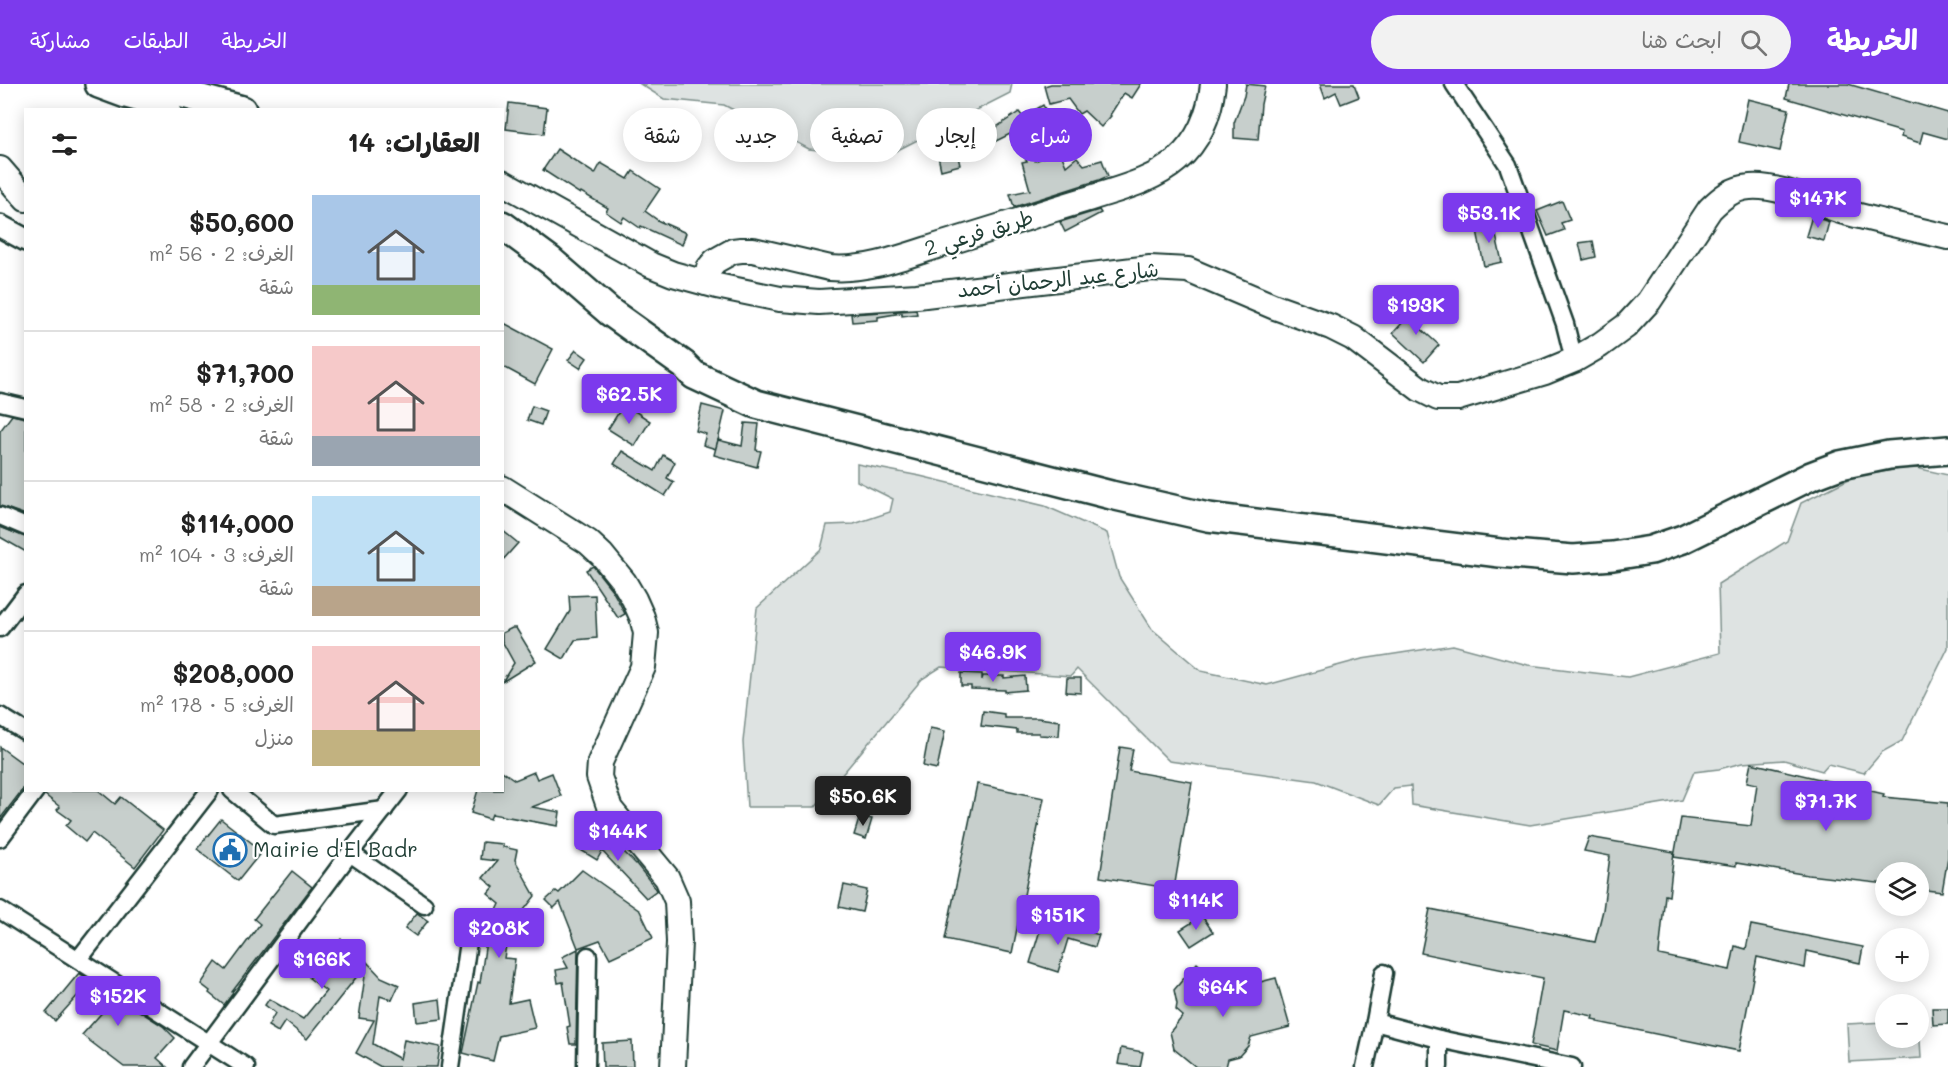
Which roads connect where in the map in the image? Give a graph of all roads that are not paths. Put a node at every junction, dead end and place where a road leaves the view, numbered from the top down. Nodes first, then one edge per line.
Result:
1 (99, 84) edge
2 (147, 84) edge
3 (1213, 84) edge
4 (1454, 84) edge
5 (176, 108) edge
6 (235, 108) edge
7 (0, 169) edge
8 (504, 183) edge
9 (24, 197) edge
10 (0, 226) edge
11 (504, 226) edge
12 (1948, 237) edge
13 (24, 239) edge
14 (504, 249) edge
15 (706, 283) junction
16 (1575, 360) junction
17 (694, 375) junction
18 (1948, 450) edge
19 (504, 489) edge
20 (0, 516) edge
21 (24, 526) edge
22 (24, 597) edge
23 (0, 628) edge
24 (0, 716) edge
25 (24, 731) edge
26 (34, 792) edge
27 (208, 792) edge
28 (234, 792) edge
29 (398, 792) edge
30 (384, 810) junction
31 (0, 838) edge
32 (350, 853) junction
33 (424, 906) dead end
34 (0, 910) edge
35 (470, 928) dead end
36 (588, 956) dead end
37 (79, 959) junction
38 (1383, 973) dead end
39 (1376, 1022) junction
40 (1439, 1039) junction
41 (208, 1043) junction
42 (191, 1067) edge
43 (246, 1067) edge
44 (450, 1067) edge
45 (586, 1067) edge
46 (673, 1067) edge
47 (1365, 1067) edge
48 (1439, 1067) edge
49 (1572, 1067) edge

1 - 5 main road
2 - 6 main road
3 - 15 main road, طريق فرعي 2
4 - 16 street
7 - 9 main road
8 - 15 main road, شارع عبد الرحمان أحمد
10 - 13 street
11 - 17 main road
12 - 16 main road, شارع عبد الرحمان أحمد
14 - 17 main road
15 - 16 main road, شارع عبد الرحمان أحمد
17 - 18 main road
19 - 46 main road
20 - 21 street
22 - 23 street
24 - 25 street
26 - 31 street
27 - 37 street
28 - 30 street
29 - 30 street
30 - 32 street
32 - 33 street
32 - 41 street
34 - 37 street
35 - 44 street
36 - 45 street
37 - 41 street
38 - 39 street
39 - 40 street
39 - 47 street
40 - 48 street
40 - 49 street
41 - 42 street
41 - 43 street

